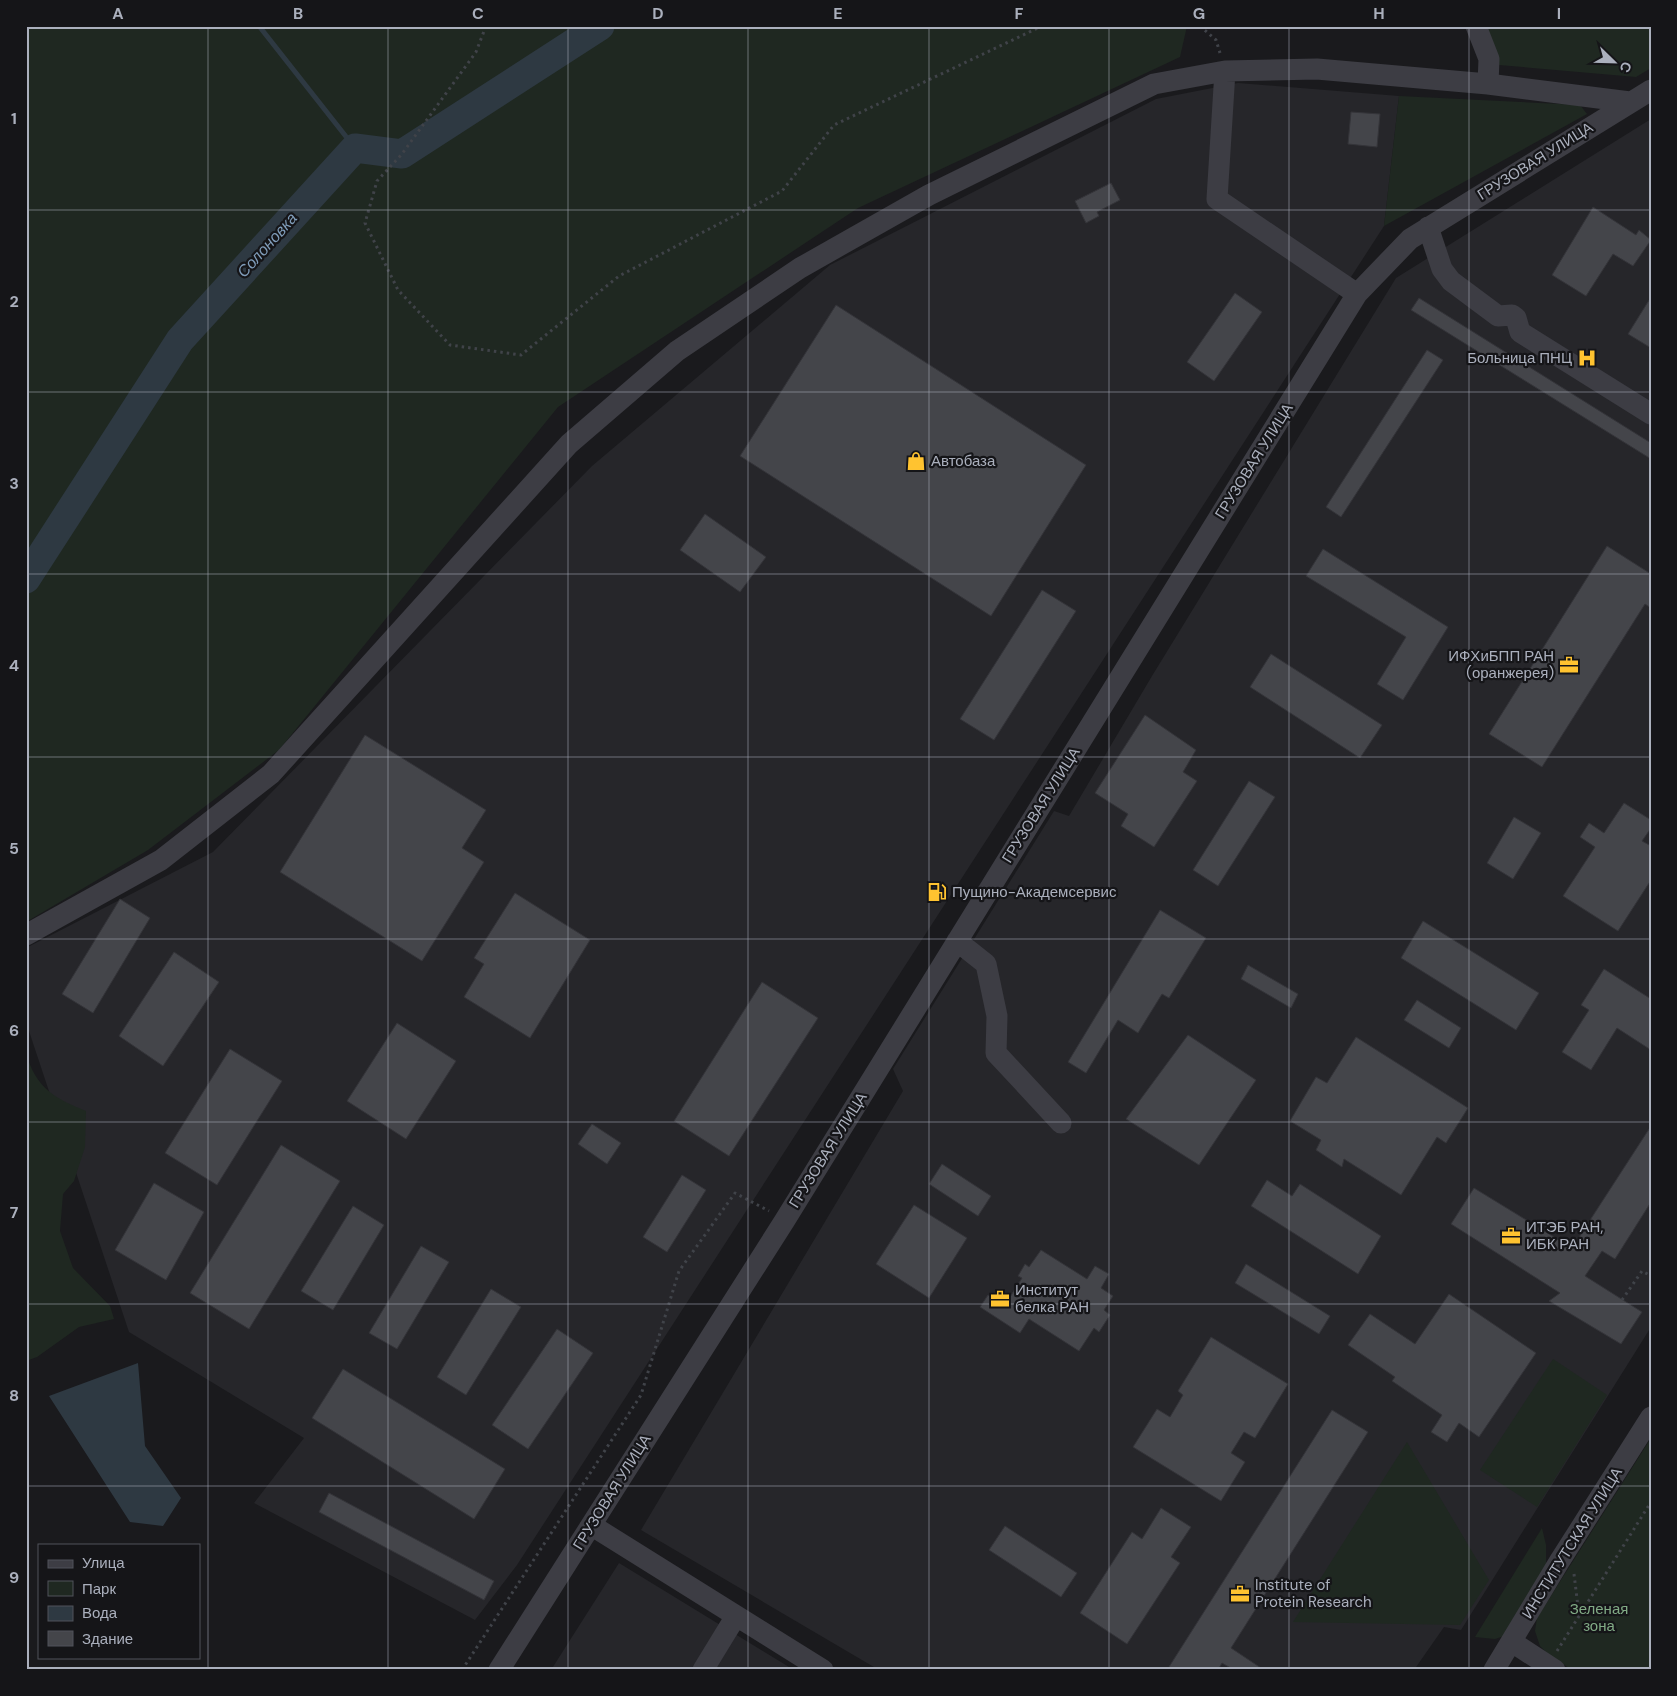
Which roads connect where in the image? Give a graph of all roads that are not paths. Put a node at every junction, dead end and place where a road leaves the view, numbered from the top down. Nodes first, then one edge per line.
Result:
1 (1476, 26) edge
2 (1225, 71) junction
3 (1488, 84) junction
4 (1651, 90) edge
5 (1630, 102) junction
6 (1428, 227) junction
7 (1357, 294) junction
8 (1651, 414) edge
9 (26, 934) edge
10 (957, 941) junction
11 (1061, 1123) dead end
12 (1651, 1417) edge
13 (591, 1525) junction
14 (736, 1616) junction
15 (1512, 1642) junction
16 (1556, 1662) edge
17 (499, 1670) edge
18 (703, 1670) edge
19 (823, 1670) edge
20 (1494, 1670) edge

1 - 3 street
2 - 3 street
2 - 7 street
2 - 9 street
3 - 5 street
4 - 5 street, ГРУЗОВАЯ УЛИЦА
5 - 6 street, ГРУЗОВАЯ УЛИЦА
6 - 7 street, ГРУЗОВАЯ УЛИЦА
6 - 8 street
7 - 10 street, ГРУЗОВАЯ УЛИЦА
10 - 11 street
10 - 13 street, ГРУЗОВАЯ УЛИЦА
12 - 15 street, ИНСТИТУТСКАЯ УЛИЦА
13 - 14 street
13 - 17 street, ГРУЗОВАЯ УЛИЦА
14 - 18 street
14 - 19 street
15 - 16 street
15 - 20 street, ИНСТИТУТСКАЯ УЛИЦА

